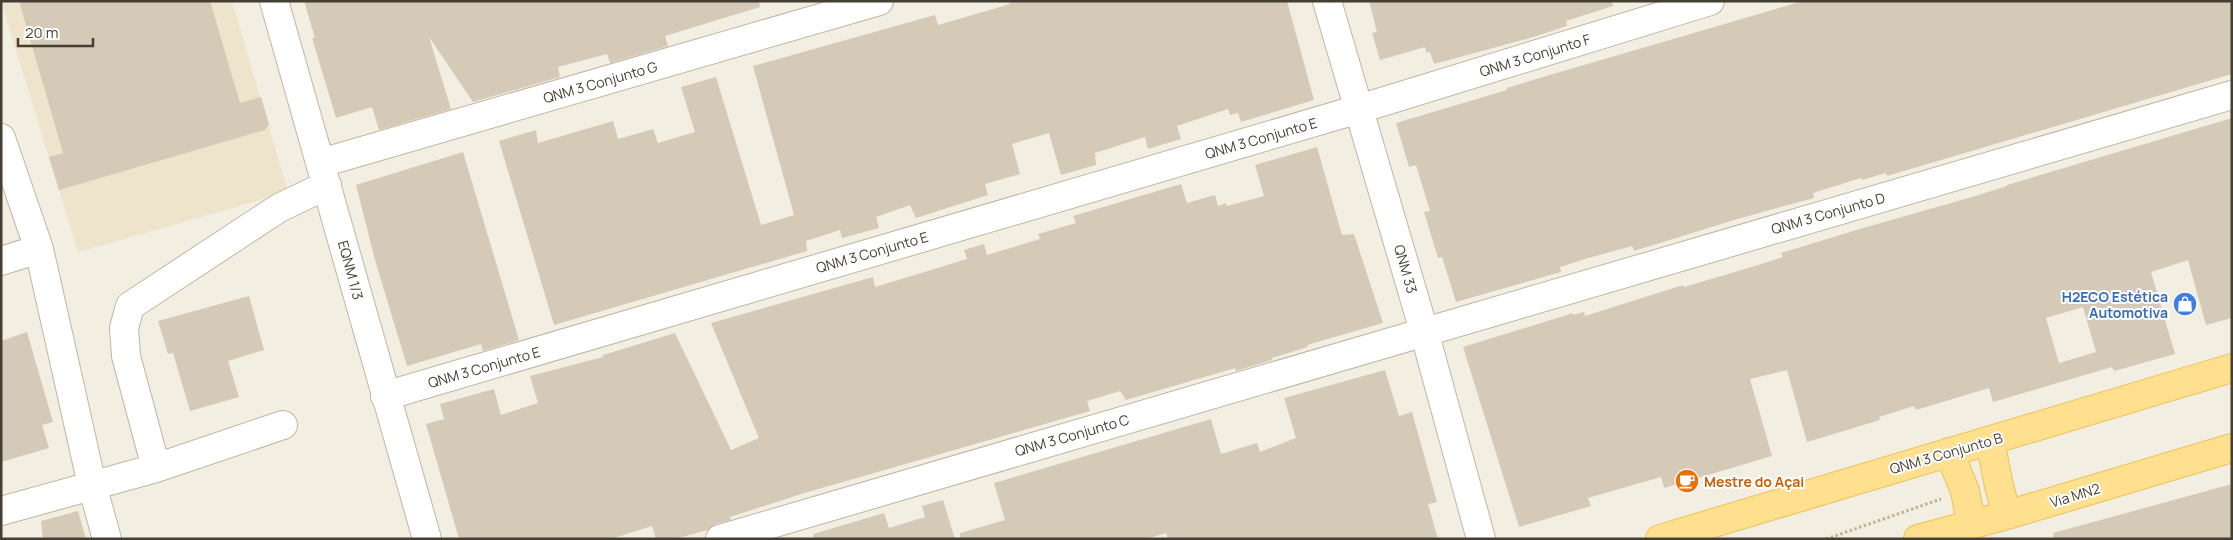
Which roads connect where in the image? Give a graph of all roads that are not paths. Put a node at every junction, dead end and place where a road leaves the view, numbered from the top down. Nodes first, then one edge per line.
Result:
1 (274, 1) edge
2 (879, 1) edge
3 (1327, 1) edge
4 (1710, 1) edge
5 (2232, 95) edge
6 (1359, 109) junction
7 (1, 138) edge
8 (324, 174) junction
9 (39, 249) junction
10 (1, 260) edge
11 (1424, 331) junction
12 (2232, 368) edge
13 (385, 396) junction
14 (283, 425) dead end
15 (1990, 440) junction
16 (2232, 448) edge
17 (1949, 452) junction
18 (156, 468) junction
19 (92, 485) junction
20 (1, 511) edge
21 (2007, 515) junction
22 (1971, 523) junction
23 (107, 539) edge
24 (427, 539) edge
25 (720, 539) edge
26 (1481, 539) edge
27 (1660, 539) edge
28 (1918, 539) edge

1 - 8 street, EQNM 1/3
2 - 8 street, QNM 3 Conjunto G
3 - 6 street, QNM 33
4 - 6 street, QNM 3 Conjunto F
5 - 11 street, QNM 3 Conjunto D
6 - 11 street, QNM 33
6 - 13 street, QNM 3 Conjunto E
7 - 9 street
8 - 13 street, EQNM 1/3
8 - 18 street, QNM 3 Conjunto G
9 - 10 street
9 - 19 street
11 - 25 street, QNM 3 Conjunto C
11 - 26 street, QNM 33
12 - 15 main road, QNM 3 Conjunto B
13 - 24 street, EQNM 1/3
14 - 18 street
15 - 17 main road, QNM 3 Conjunto B
15 - 21 main road
16 - 21 main road, Via MN2
17 - 22 main road
17 - 27 main road, QNM 3 Conjunto B
18 - 19 street
19 - 20 street
19 - 23 street
21 - 22 main road, Via MN2
22 - 28 main road, Via MN2

